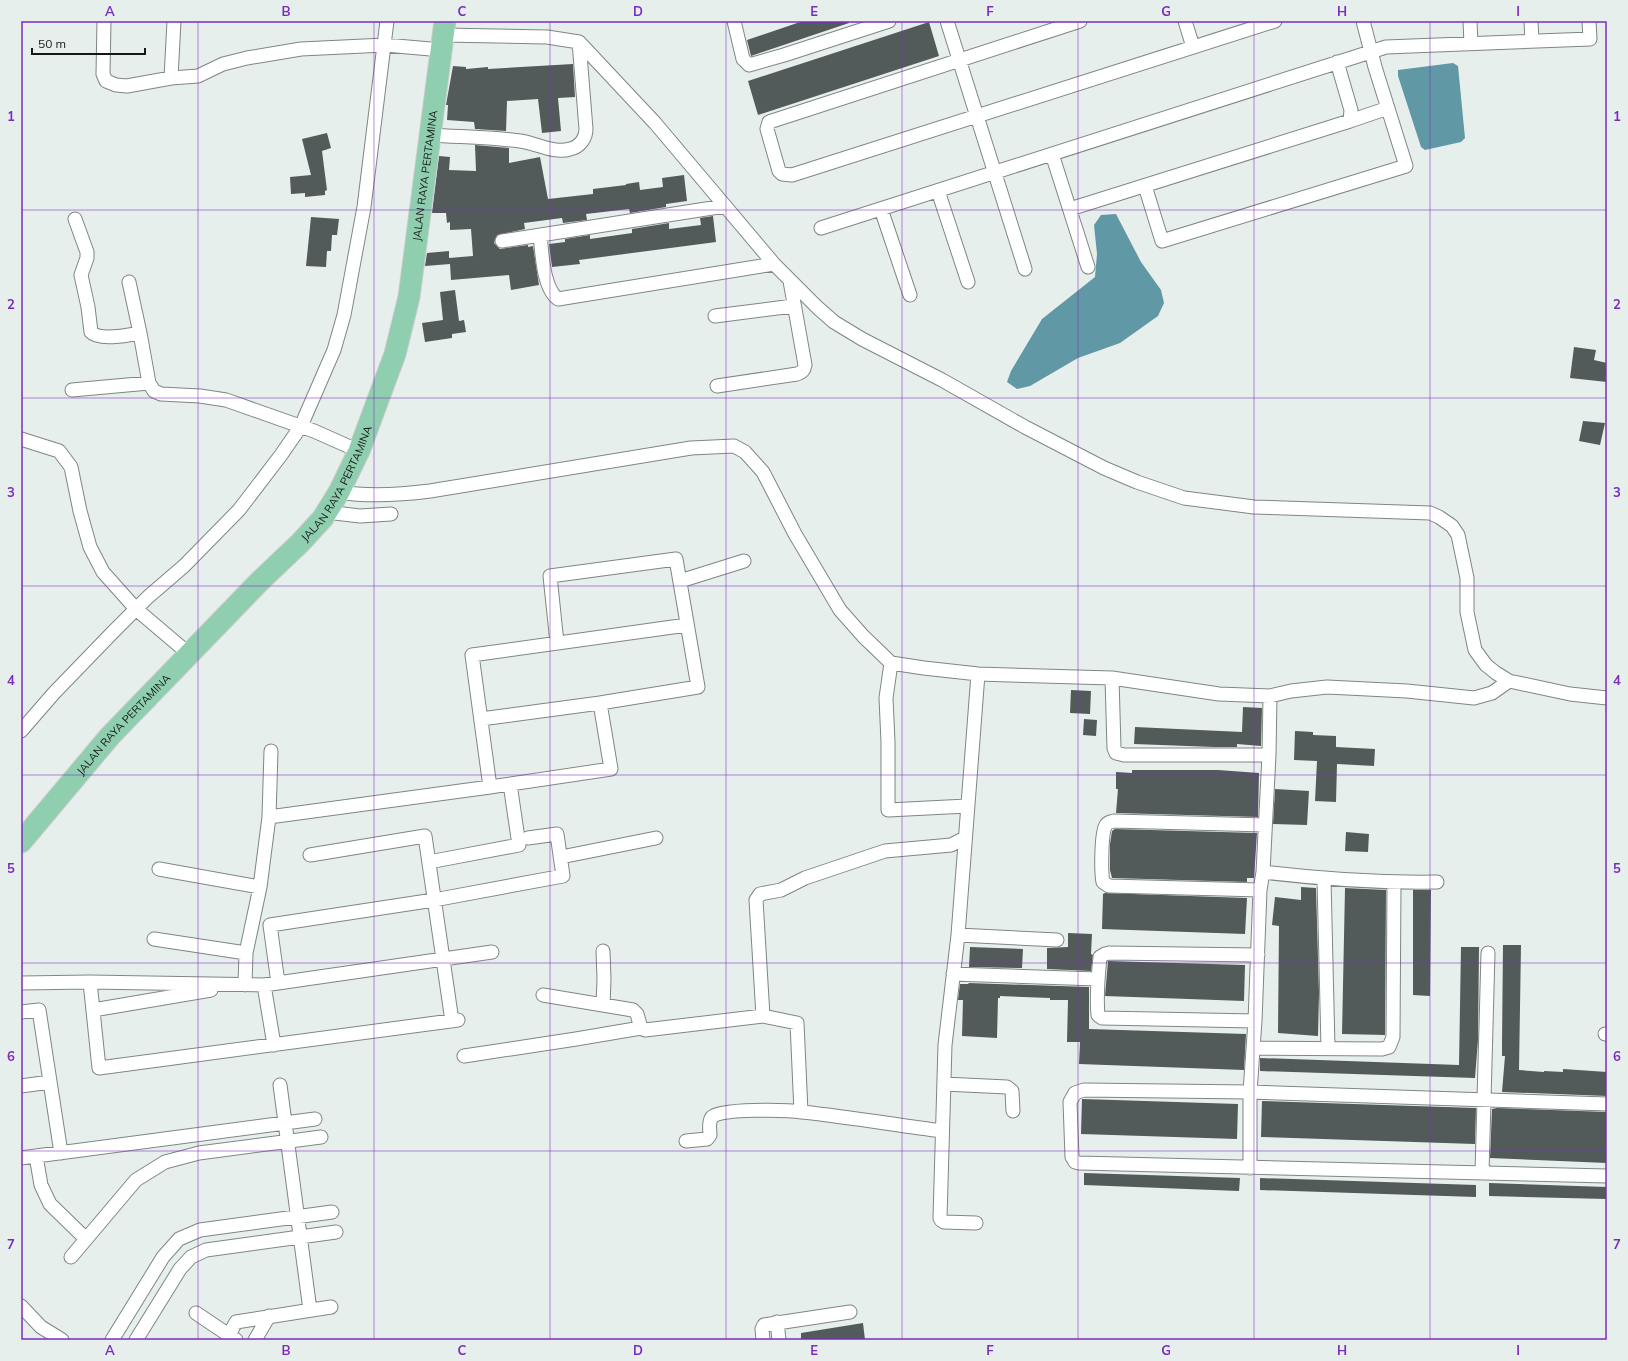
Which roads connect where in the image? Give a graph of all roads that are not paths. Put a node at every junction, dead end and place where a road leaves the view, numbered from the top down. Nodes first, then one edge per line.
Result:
1 (104, 21) edge
2 (174, 21) edge
3 (387, 21) edge
4 (734, 21) edge
5 (889, 21) edge
6 (947, 21) edge
7 (1080, 21) edge
8 (1185, 21) edge
9 (1275, 21) edge
10 (1363, 21) edge
11 (1470, 21) edge
12 (1531, 21) edge
13 (1590, 21) edge
14 (1255, 24) edge
15 (441, 39) edge
16 (1532, 41) junction
17 (579, 42) junction
18 (1471, 44) junction
19 (389, 45) junction
20 (1193, 47) junction
21 (1370, 52) junction
22 (959, 60) junction
23 (1337, 62) junction
24 (172, 78) junction
25 (1388, 108) junction
26 (976, 116) junction
27 (1350, 121) junction
28 (431, 135) junction
29 (1052, 154) junction
30 (994, 173) junction
31 (1145, 186) junction
32 (938, 191) junction
33 (725, 206) junction
34 (881, 209) junction
35 (1070, 209) junction
36 (75, 219) dead end
37 (821, 228) dead end
38 (540, 235) junction
39 (502, 241) dead end
40 (774, 264) junction
41 (1088, 267) dead end
42 (1025, 270) dead end
43 (790, 281) junction
44 (129, 282) dead end
45 (968, 282) dead end
46 (910, 295) dead end
47 (793, 306) junction
48 (715, 316) dead end
49 (140, 333) junction
50 (149, 383) junction
51 (717, 386) dead end
52 (72, 390) dead end
53 (301, 426) junction
54 (21, 439) edge
55 (351, 446) junction
56 (339, 492) junction
57 (326, 512) junction
58 (391, 514) dead end
59 (744, 561) dead end
60 (680, 581) junction
61 (136, 609) junction
62 (688, 625) junction
63 (557, 643) junction
64 (189, 654) junction
65 (891, 662) junction
66 (978, 674) junction
67 (1112, 678) junction
68 (1509, 680) junction
69 (1270, 696) junction
70 (1607, 698) edge
71 (600, 704) junction
72 (481, 719) junction
73 (21, 731) edge
74 (271, 751) dead end
75 (1269, 755) junction
76 (510, 784) junction
77 (490, 787) junction
78 (968, 806) junction
79 (268, 817) junction
80 (1265, 825) junction
81 (528, 838) dead end
82 (656, 838) dead end
83 (965, 838) junction
84 (21, 842) edge
85 (310, 855) dead end
86 (561, 857) junction
87 (429, 862) junction
88 (159, 869) dead end
89 (1263, 872) junction
90 (1324, 879) junction
91 (1437, 882) dead end
92 (1394, 883) junction
93 (260, 887) junction
94 (1260, 890) junction
95 (434, 900) junction
96 (958, 936) junction
97 (154, 939) dead end
98 (1057, 940) dead end
99 (603, 951) dead end
100 (492, 952) dead end
101 (1488, 953) dead end
102 (246, 954) junction
103 (1258, 955) junction
104 (443, 960) junction
105 (953, 974) junction
106 (1098, 979) junction
107 (90, 982) junction
108 (21, 983) edge
109 (278, 983) junction
110 (245, 985) junction
111 (264, 985) junction
112 (543, 995) dead end
113 (603, 1005) junction
114 (93, 1010) junction
115 (21, 1012) edge
116 (763, 1016) junction
117 (1255, 1021) junction
118 (641, 1028) junction
119 (274, 1045) junction
120 (1253, 1048) junction
121 (1328, 1048) junction
122 (464, 1056) dead end
123 (50, 1082) junction
124 (944, 1084) junction
125 (280, 1085) dead end
126 (21, 1086) edge
127 (1250, 1092) junction
128 (1483, 1101) junction
129 (1607, 1104) edge
130 (1013, 1111) dead end
131 (801, 1112) junction
132 (315, 1118) dead end
133 (285, 1122) junction
134 (942, 1132) junction
135 (321, 1137) dead end
136 (288, 1141) junction
137 (686, 1141) dead end
138 (61, 1153) junction
139 (36, 1156) junction
140 (21, 1158) edge
141 (1250, 1168) junction
142 (1482, 1173) junction
143 (1607, 1176) edge
144 (332, 1212) dead end
145 (298, 1217) junction
146 (976, 1223) dead end
147 (336, 1232) dead end
148 (301, 1237) junction
149 (86, 1239) junction
150 (71, 1257) dead end
151 (21, 1306) edge
152 (331, 1307) dead end
153 (310, 1310) junction
154 (850, 1312) dead end
155 (196, 1313) dead end
156 (270, 1316) junction
157 (777, 1322) junction
158 (233, 1338) edge
159 (62, 1340) edge
160 (112, 1340) edge
161 (136, 1340) edge
162 (255, 1340) edge
163 (763, 1340) edge
164 (779, 1340) edge

1 - 24 street
2 - 24 street
3 - 19 street
4 - 5 street
6 - 22 street
7 - 22 street
8 - 20 street
9 - 14 street
10 - 21 street
11 - 18 street
12 - 16 street
13 - 16 street
14 - 20 street
15 - 17 street
15 - 19 street
15 - 28 main road, JALAN RAYA PERTAMINA
16 - 18 street
17 - 28 street
17 - 33 street
18 - 21 street
19 - 24 street
19 - 53 street
20 - 26 street
21 - 23 street
21 - 25 street
22 - 26 street
22 - 26 street
23 - 27 street
23 - 29 street
25 - 27 street
25 - 31 street
26 - 30 street
27 - 31 street
28 - 55 main road, JALAN RAYA PERTAMINA
29 - 30 street
29 - 35 street
30 - 32 street
30 - 42 street
31 - 35 street
32 - 34 street
32 - 45 street
33 - 38 street
33 - 40 street
34 - 37 street
34 - 46 street
35 - 41 street
36 - 49 street
38 - 39 street
38 - 40 street
40 - 43 street
43 - 47 street
43 - 68 street
44 - 49 street
47 - 48 street
47 - 51 street
49 - 50 street
50 - 52 street
50 - 53 street
53 - 55 street
53 - 61 street
54 - 61 street
55 - 56 main road, JALAN RAYA PERTAMINA
56 - 57 main road, JALAN RAYA PERTAMINA
56 - 65 street
57 - 58 street
57 - 64 main road, JALAN RAYA PERTAMINA
59 - 60 street
60 - 62 street
60 - 63 street
61 - 64 street
61 - 73 street
62 - 63 street
62 - 71 street
63 - 72 street
64 - 84 main road, JALAN RAYA PERTAMINA
65 - 66 street
65 - 78 street
66 - 67 street
66 - 78 street
67 - 69 street
67 - 75 street
68 - 69 street
68 - 70 street
69 - 75 street
71 - 72 street
71 - 76 street
72 - 77 street
74 - 79 street
75 - 80 street
76 - 77 street
76 - 87 street
77 - 79 street
78 - 83 street
79 - 93 street
80 - 89 street
80 - 94 street
81 - 86 street
82 - 86 street
83 - 96 street
83 - 116 street
85 - 87 street
86 - 95 street
87 - 95 street
88 - 93 street
89 - 90 street
89 - 94 street
90 - 92 street
90 - 121 street
91 - 92 street
92 - 121 street
93 - 102 street
94 - 103 street
95 - 104 street
95 - 109 street
96 - 98 street
96 - 105 street
97 - 102 street
99 - 113 street
100 - 104 street
101 - 128 street
102 - 110 street
103 - 106 street
103 - 117 street
104 - 109 street
104 - 119 street
105 - 106 street
105 - 124 street
106 - 117 street
107 - 108 street
107 - 110 street
107 - 114 street
109 - 111 street
110 - 111 street
110 - 114 street
111 - 119 street
112 - 113 street
113 - 118 street
114 - 119 street
115 - 123 street
116 - 118 street
116 - 131 street
117 - 120 street
118 - 122 street
120 - 121 street
120 - 127 street
123 - 126 street
123 - 138 street
124 - 130 street
124 - 134 street
125 - 133 street
127 - 128 street
127 - 141 street
127 - 141 street
128 - 129 street
128 - 142 street
131 - 134 street
131 - 137 street
132 - 133 street
133 - 136 street
133 - 138 street
134 - 146 street
135 - 136 street
136 - 145 street
136 - 149 street
138 - 139 street
139 - 140 street
139 - 149 street
141 - 142 street
142 - 143 street
144 - 145 street
145 - 148 street
145 - 160 street
147 - 148 street
148 - 153 street
148 - 161 street
149 - 150 street
151 - 159 street
152 - 153 street
153 - 156 street
154 - 157 street
155 - 158 street
156 - 158 street
156 - 162 street
157 - 163 street
157 - 164 street

